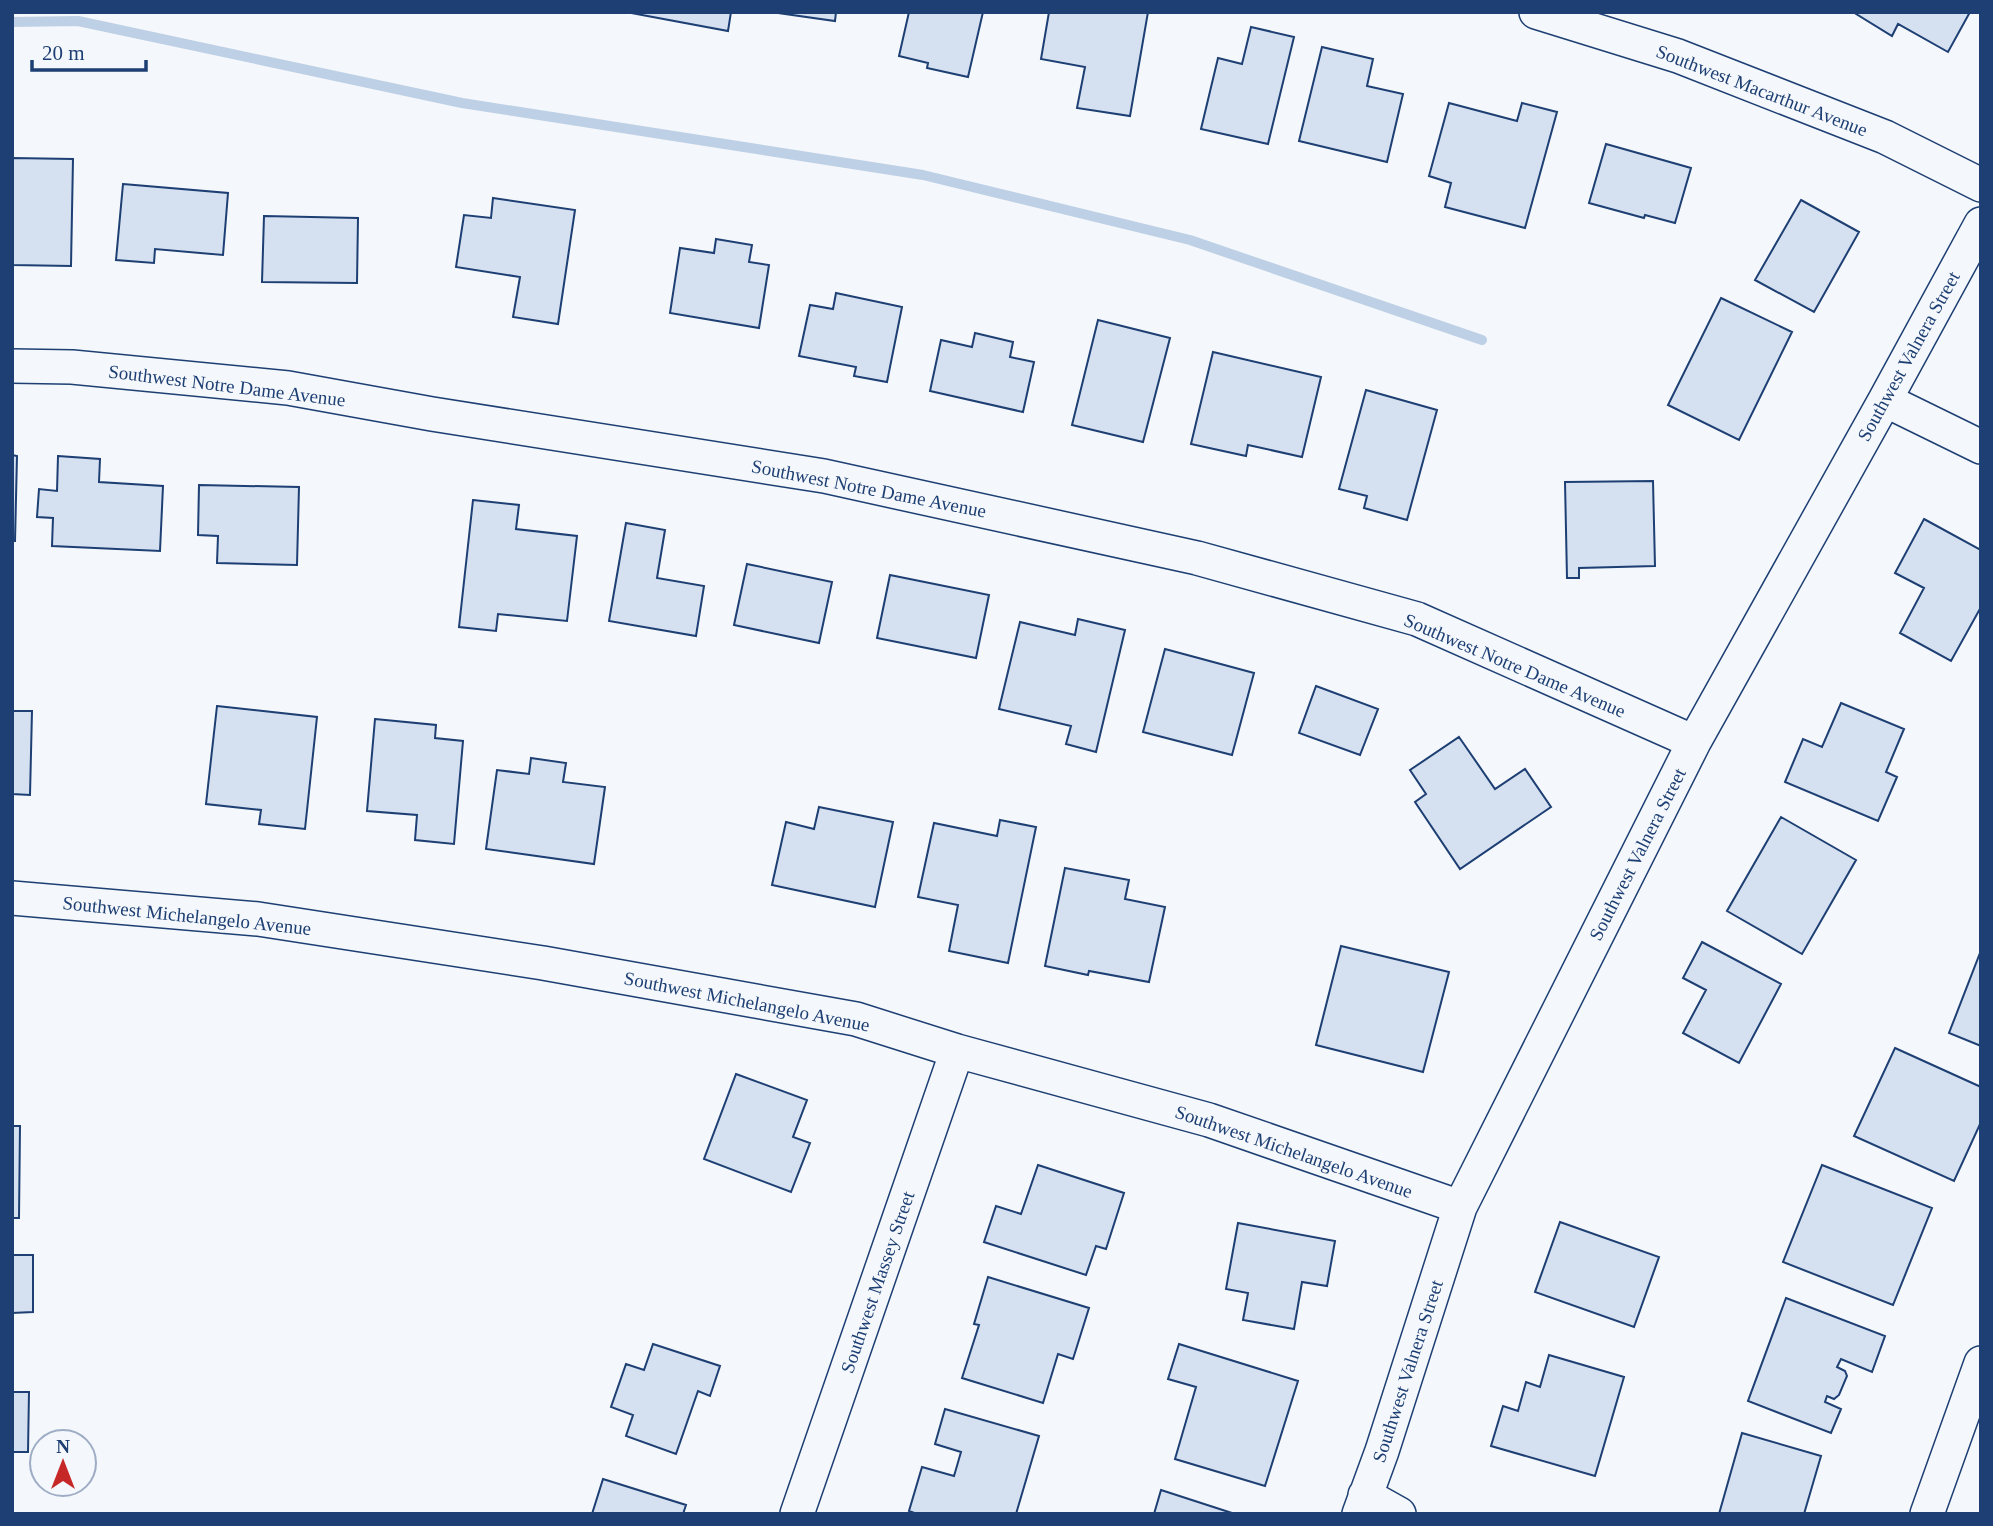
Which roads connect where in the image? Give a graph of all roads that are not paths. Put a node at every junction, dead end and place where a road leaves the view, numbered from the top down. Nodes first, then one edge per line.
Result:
1 (1550, 14) edge
2 (1981, 185) edge
3 (1981, 224) edge
4 (12, 366) edge
5 (1885, 400) junction
6 (1981, 447) edge
7 (1693, 742) junction
8 (12, 898) edge
9 (957, 1051) junction
10 (1460, 1207) junction
11 (1981, 1363) edge
12 (1362, 1504) edge
13 (797, 1514) edge
14 (1399, 1514) edge
15 (1927, 1514) edge

1 - 2 street, Southwest Macarthur Avenue
3 - 5 street, Southwest Valnera Street
4 - 7 street, Southwest Notre Dame Avenue
5 - 6 street
5 - 7 street, Southwest Valnera Street
7 - 10 street, Southwest Valnera Street
8 - 9 street, Southwest Michelangelo Avenue
9 - 10 street, Southwest Michelangelo Avenue
9 - 13 street, Southwest Massey Street
10 - 12 street, Southwest Valnera Street
11 - 15 street
12 - 14 street

